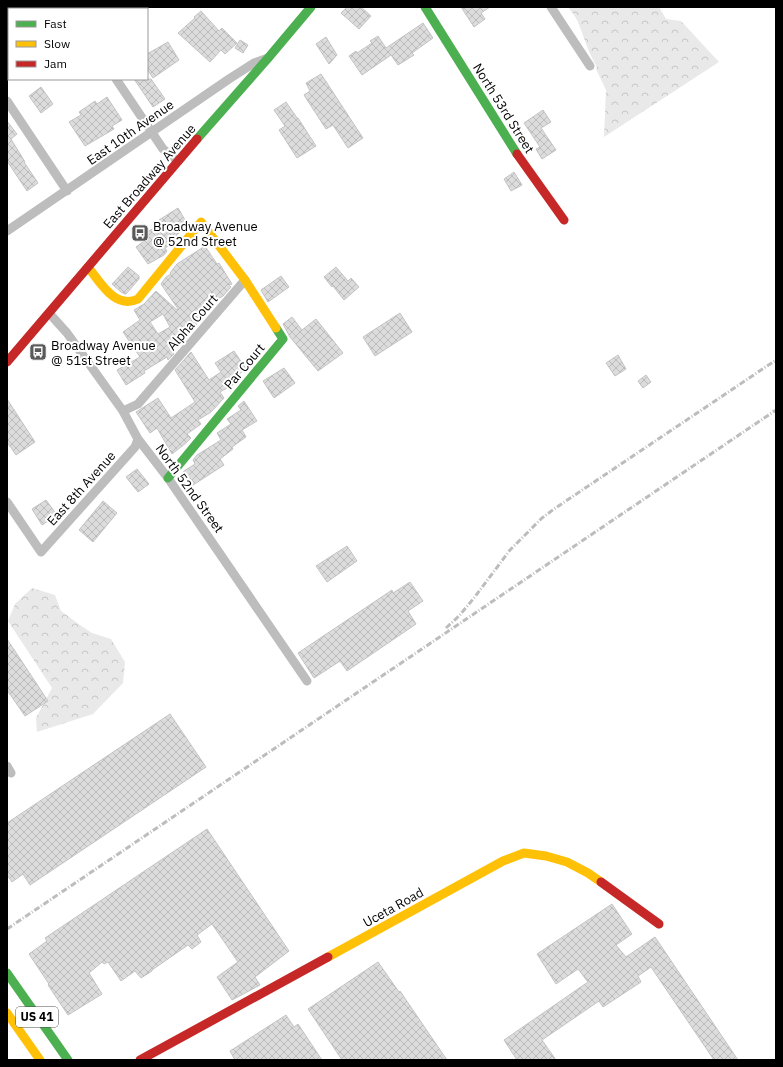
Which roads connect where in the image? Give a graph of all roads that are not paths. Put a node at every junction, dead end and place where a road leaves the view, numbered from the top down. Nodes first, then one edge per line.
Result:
1 (311, 7) edge
2 (425, 7) edge
3 (551, 7) edge
4 (302, 11) edge
5 (269, 57) junction
6 (590, 66) dead end
7 (117, 80) edge
8 (7, 101) edge
9 (152, 132) junction
10 (178, 161) junction
11 (67, 190) junction
12 (564, 220) dead end
13 (7, 231) edge
14 (88, 266) junction
15 (245, 280) junction
16 (49, 313) junction
17 (7, 362) edge
18 (123, 411) junction
19 (138, 440) junction
20 (168, 478) junction
21 (7, 502) edge
22 (307, 681) dead end
23 (659, 924) dead end
24 (7, 973) edge
25 (7, 1013) edge
26 (40, 1060) edge
27 (68, 1060) edge
28 (140, 1060) edge

1 - 4 street, East Broadway Avenue
2 - 12 street, North 53rd Street
3 - 6 street
4 - 5 street, East Broadway Avenue
5 - 9 street, East 10th Avenue
5 - 10 street, East Broadway Avenue
7 - 9 street
8 - 11 street
9 - 10 street
9 - 11 street, East 10th Avenue
10 - 14 street, East Broadway Avenue
11 - 13 street, East 10th Avenue
14 - 15 street, Par Court
14 - 16 street, East Broadway Avenue
15 - 18 street, Alpha Court
15 - 20 street, Par Court
16 - 17 street, East Broadway Avenue
16 - 18 street, North 52nd Street
18 - 19 street, North 52nd Street
19 - 20 street, North 52nd Street
19 - 21 street, East 8th Avenue
20 - 22 street, North 52nd Street
23 - 28 street, Uceta Road
24 - 27 street, US 41
25 - 26 street, US 41

